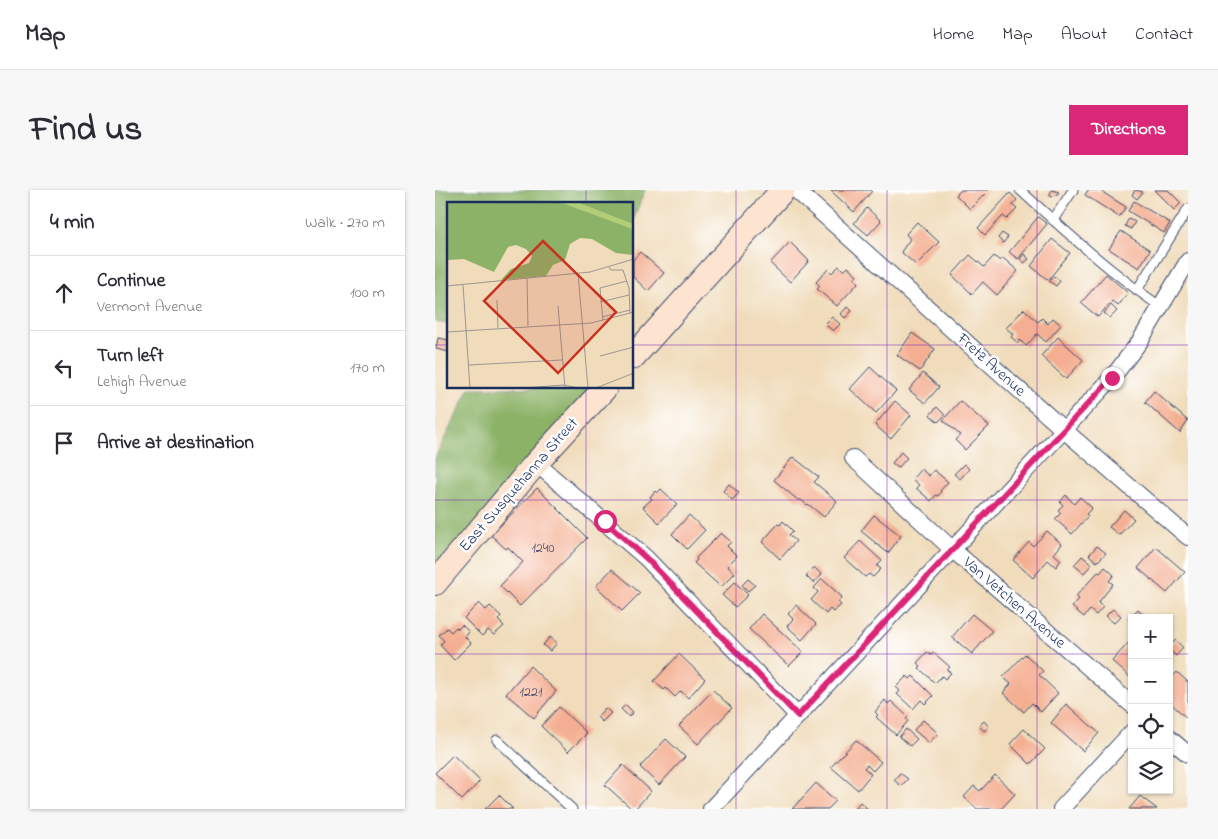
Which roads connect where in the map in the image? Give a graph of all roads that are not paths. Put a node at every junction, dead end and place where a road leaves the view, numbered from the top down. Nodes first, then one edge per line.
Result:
1 (783, 190) edge
2 (796, 190) edge
3 (1020, 190) edge
4 (1073, 190) edge
5 (1188, 209) edge
6 (1053, 220) junction
7 (1188, 261) edge
8 (1137, 290) junction
9 (1161, 307) junction
10 (634, 356) edge
11 (604, 389) edge
12 (1064, 430) junction
13 (853, 458) dead end
14 (536, 463) junction
15 (1188, 537) edge
16 (953, 550) junction
17 (435, 583) edge
18 (1131, 704) edge
19 (798, 716) junction
20 (1128, 736) edge
21 (497, 740) dead end
22 (1173, 741) edge
23 (1188, 754) edge
24 (572, 809) edge
25 (711, 809) edge
26 (1061, 809) edge

1 - 10 main road
2 - 12 street, Fretz Avenue
3 - 6 lane
4 - 6 lane
5 - 8 lane
6 - 8 lane
7 - 9 street
8 - 9 lane
9 - 12 street
11 - 14 main road, East Susquehanna Street
12 - 15 street, Fretz Avenue
12 - 16 street
13 - 16 street, Van Vetchen Avenue
14 - 17 main road, East Susquehanna Street
14 - 19 street
16 - 18 street, Van Vetchen Avenue
16 - 19 street
19 - 25 street
20 - 26 street
21 - 24 lane
22 - 23 street

